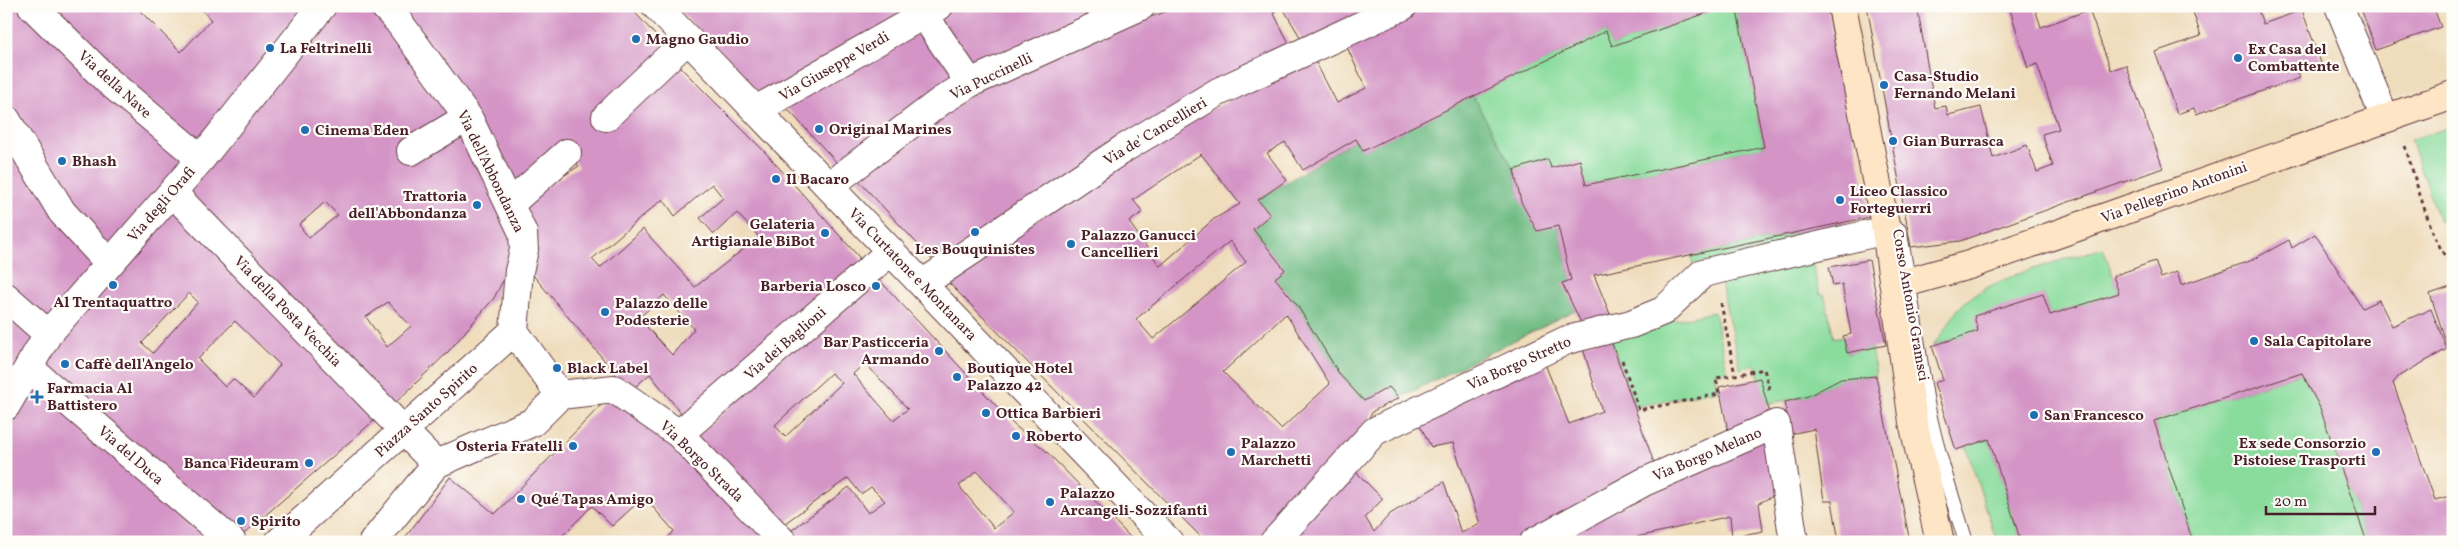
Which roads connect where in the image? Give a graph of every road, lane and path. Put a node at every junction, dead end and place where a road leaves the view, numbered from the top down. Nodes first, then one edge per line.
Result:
1 (32, 6) edge
2 (322, 6) edge
3 (384, 6) edge
4 (656, 6) edge
5 (1141, 6) edge
6 (1403, 6) edge
7 (1842, 6) edge
8 (1854, 6) edge
9 (2339, 6) edge
10 (926, 9) edge
11 (1109, 13) edge
12 (688, 39) junction
13 (970, 83) junction
14 (2453, 96) edge
15 (756, 110) junction
16 (2389, 116) junction
17 (468, 117) junction
18 (606, 117) dead end
19 (6, 119) edge
20 (411, 152) dead end
21 (567, 153) dead end
22 (201, 159) junction
23 (829, 186) junction
24 (173, 193) junction
25 (510, 204) junction
26 (1886, 230) junction
27 (891, 251) junction
28 (109, 262) junction
29 (2453, 265) edge
30 (1715, 268) junction
31 (922, 284) junction
32 (1902, 284) junction
33 (6, 297) edge
34 (1612, 329) junction
35 (514, 331) junction
36 (48, 334) junction
37 (29, 368) junction
38 (1735, 375) junction
39 (560, 394) junction
40 (8, 401) edge
41 (1776, 424) junction
42 (403, 430) junction
43 (679, 434) junction
44 (436, 464) junction
45 (1931, 502) junction
46 (232, 542) edge
47 (278, 542) edge
48 (373, 542) edge
49 (783, 542) edge
50 (1169, 542) edge
51 (1274, 542) edge
52 (1534, 542) edge
53 (1794, 542) edge
54 (1940, 542) edge
55 (1946, 542) edge
56 (1966, 542) edge

1 - 22 street, Via della Nave
2 - 22 street, Via degli Orafi
3 - 17 street, Via dell'Abbondanza
4 - 12 street, Via Curtatone e Montanara
5 - 11 street, Via Puccinelli
6 - 31 street, Via de' Cancellieri
7 - 26 street, Corso Antonio Gramsci
8 - 32 lane, Corso Antonio Gramsci
9 - 16 street
10 - 13 street
10 - 15 street, Via Giuseppe Verdi
11 - 13 street, Via Puccinelli
12 - 15 street, Via Curtatone e Montanara
12 - 18 street
13 - 23 street, Via Puccinelli
14 - 16 street, Via Pellegrino Antonini
15 - 23 street, Via Curtatone e Montanara
16 - 29 path
16 - 32 street, Via Pellegrino Antonini
17 - 20 street
17 - 25 street, Via dell'Abbondanza
19 - 28 street
21 - 25 street
22 - 24 street, Via degli Orafi
23 - 27 street, Via Curtatone e Montanara
24 - 28 street, Via degli Orafi
24 - 42 street, Via della Posta Vecchia
25 - 35 street, Via dell'Abbondanza
26 - 30 street, Via Borgo Stretto
26 - 32 street, Corso Antonio Gramsci
27 - 31 street, Via Curtatone e Montanara
27 - 43 street, Via dei Baglioni
28 - 36 street, Via degli Orafi
30 - 34 street, Via Borgo Stretto
30 - 38 path
31 - 50 street, Via Curtatone e Montanara
32 - 45 street, Corso Antonio Gramsci
32 - 56 lane, Corso Antonio Gramsci
33 - 36 street
34 - 38 path
34 - 51 street, Via Borgo Stretto
35 - 39 street
35 - 42 street, Piazza Santo Spirito
36 - 37 street, Via degli Orafi
37 - 40 street, Via degli Orafi
37 - 46 street, Via del Duca
38 - 41 path
39 - 43 street, Via Borgo Strada
39 - 44 street
41 - 52 street, Via Borgo Melano
41 - 53 street, Via Borgo Melano
42 - 44 street, Via della Posta Vecchia
42 - 47 street, Piazza Santo Spirito
43 - 49 street, Via Borgo Strada
44 - 48 street
45 - 54 street, Corso Antonio Gramsci
45 - 55 lane

